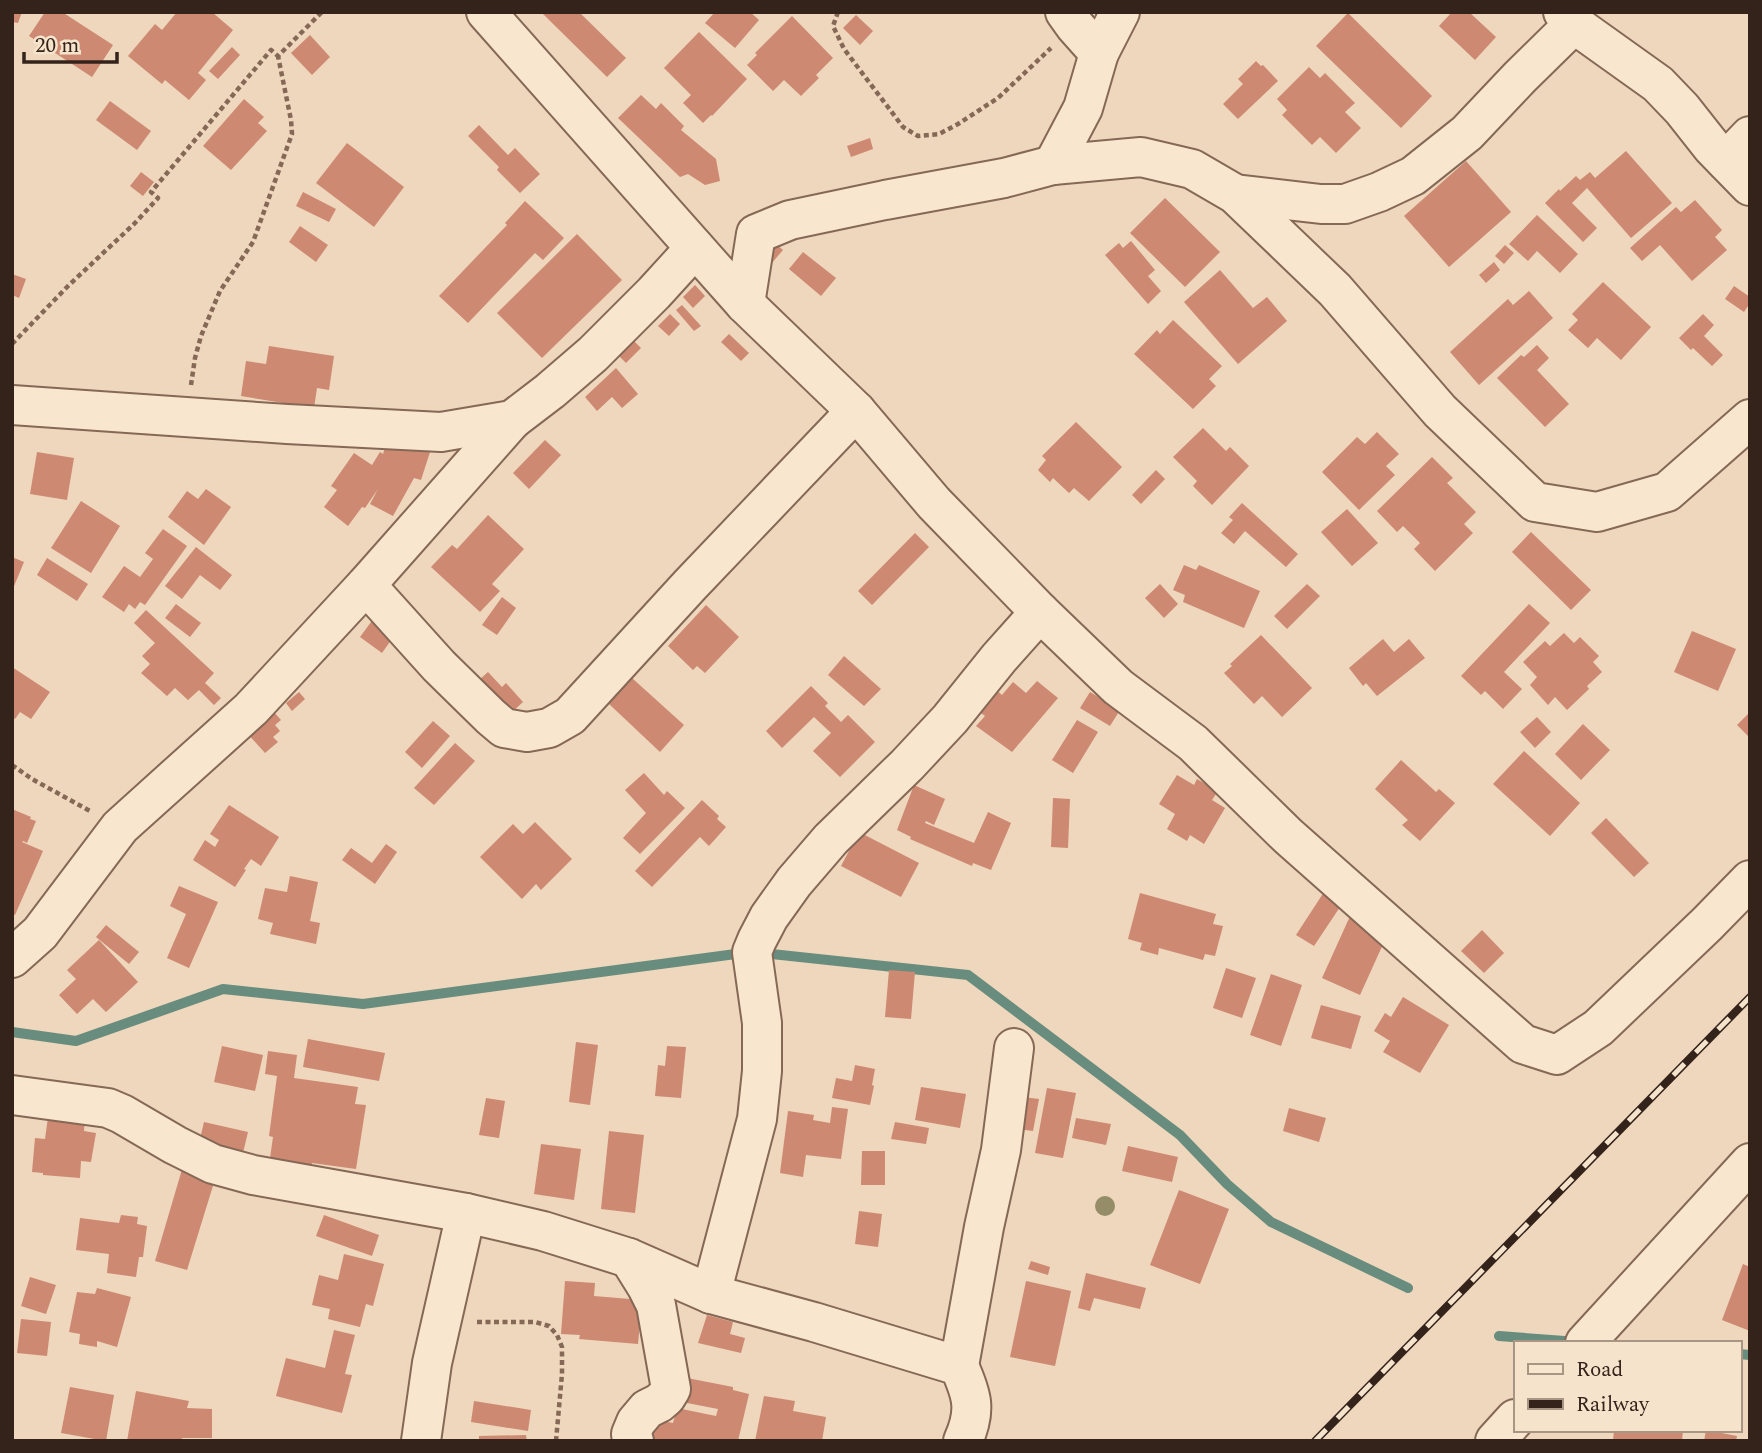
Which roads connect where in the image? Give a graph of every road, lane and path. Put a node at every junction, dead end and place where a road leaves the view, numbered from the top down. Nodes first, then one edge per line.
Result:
1 (322, 12) edge
2 (485, 12) edge
3 (838, 12) edge
4 (1120, 12) edge
5 (1568, 18) edge
6 (1079, 30) edge
7 (278, 56) junction
8 (1742, 161) edge
9 (1053, 164) junction
10 (1235, 194) junction
11 (695, 248) junction
12 (745, 304) junction
13 (12, 344) edge
14 (12, 405) edge
15 (856, 411) junction
16 (186, 417) junction
17 (512, 419) junction
18 (1750, 419) edge
19 (366, 585) junction
20 (1040, 612) junction
21 (12, 765) edge
22 (120, 827) junction
23 (1750, 880) edge
24 (12, 958) edge
25 (1750, 997) edge
26 (1014, 1048) dead end
27 (12, 1095) edge
28 (1750, 1163) edge
29 (466, 1213) junction
30 (629, 1258) junction
31 (711, 1294) junction
32 (441, 1321) junction
33 (1587, 1341) edge
34 (959, 1366) junction
35 (1514, 1420) edge
36 (421, 1441) edge
37 (556, 1441) edge
38 (634, 1441) edge
39 (963, 1441) edge
40 (1315, 1441) edge
41 (1495, 1441) edge

1 - 7 path
2 - 11 street
3 - 6 path
4 - 6 street
5 - 8 street
5 - 10 street
6 - 9 street
7 - 13 path
7 - 16 path
9 - 10 street
9 - 12 street
10 - 18 street
11 - 12 street
11 - 17 street
12 - 15 street
14 - 16 street
15 - 19 street
15 - 20 street
16 - 17 street
17 - 19 street
19 - 22 street
20 - 23 street
20 - 31 street
21 - 22 path
22 - 24 street
25 - 40 path
26 - 34 street
27 - 29 street
28 - 33 street
29 - 30 street
29 - 32 street
30 - 31 street
30 - 38 street
31 - 34 street
32 - 36 street
32 - 37 path
34 - 39 street
35 - 41 street

